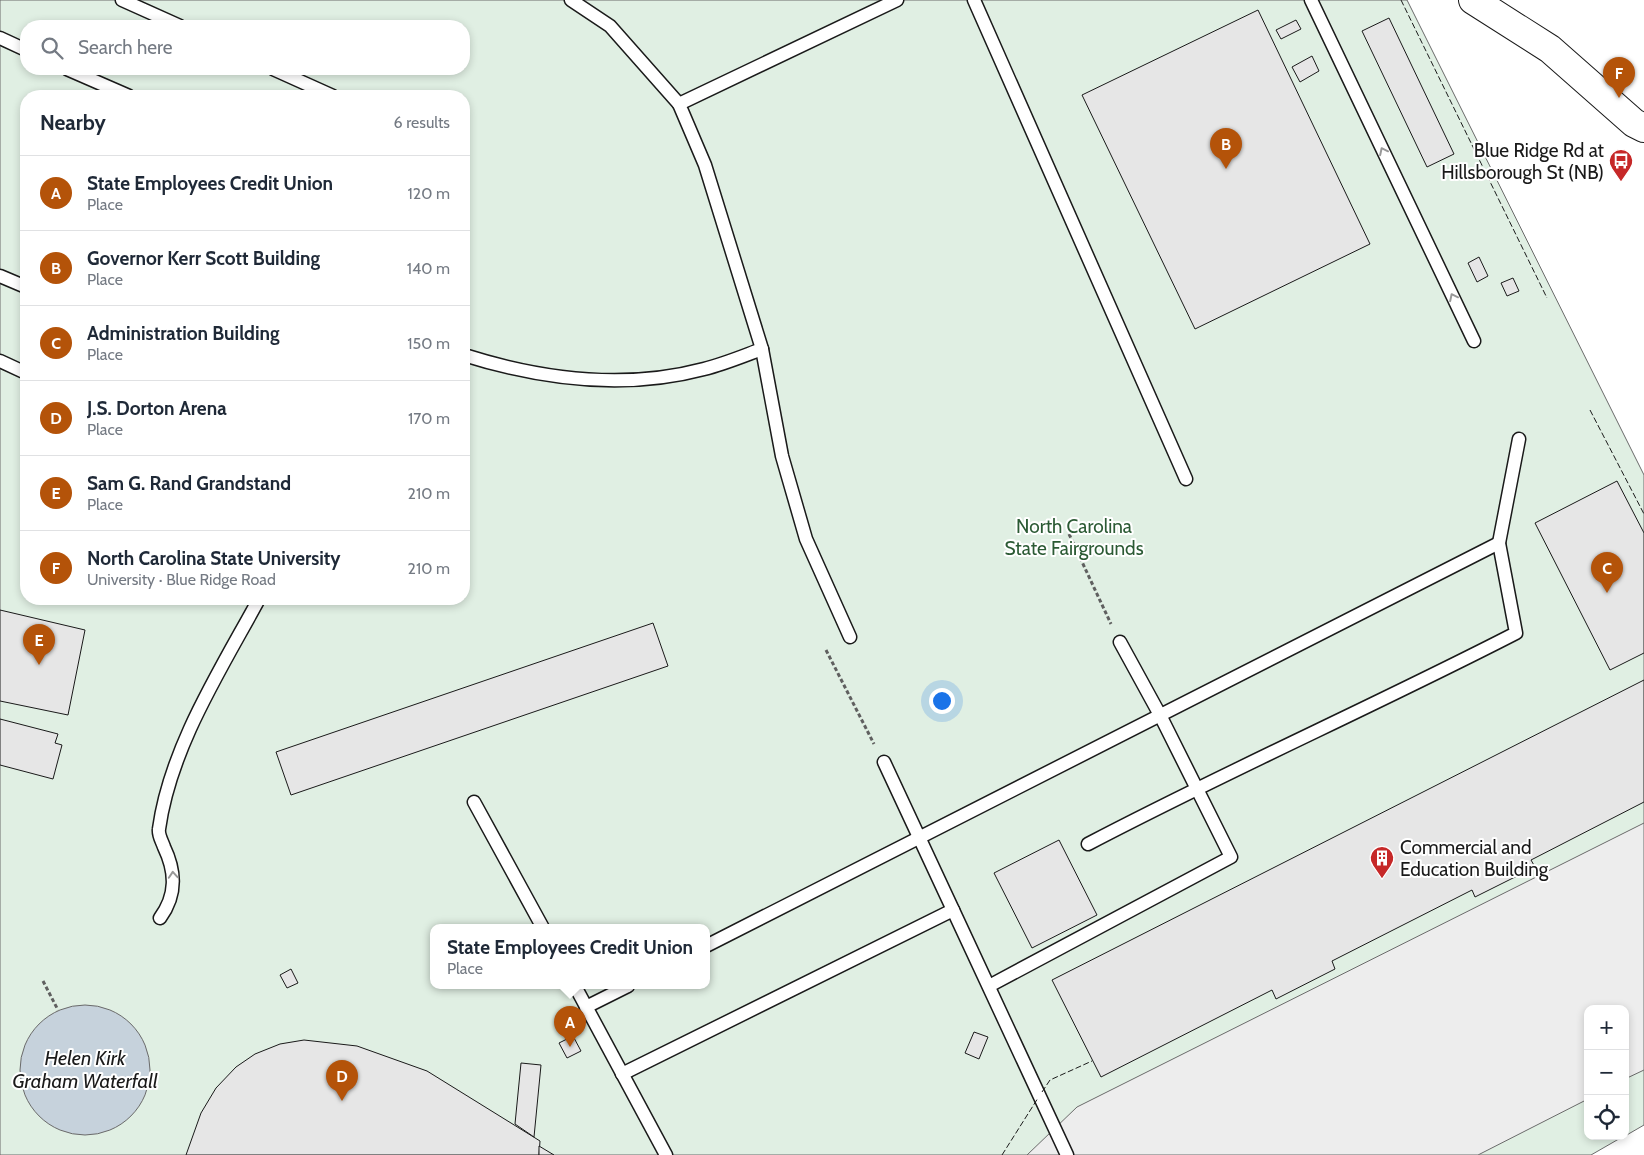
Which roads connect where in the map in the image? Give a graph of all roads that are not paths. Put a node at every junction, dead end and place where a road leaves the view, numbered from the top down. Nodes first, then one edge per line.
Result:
1 (122, 0) edge
2 (572, 0) edge
3 (896, 0) edge
4 (974, 0) edge
5 (1311, 0) edge
6 (1473, 0) edge
7 (167, 20) edge
8 (0, 38) edge
9 (20, 47) edge
10 (82, 75) edge
11 (286, 75) edge
12 (115, 90) edge
13 (320, 90) edge
14 (679, 104) junction
15 (1644, 128) edge
16 (0, 276) edge
17 (20, 284) edge
18 (1474, 341) dead end
19 (762, 349) junction
20 (470, 357) edge
21 (0, 361) edge
22 (20, 370) edge
23 (1519, 439) dead end
24 (1186, 479) dead end
25 (1499, 544) junction
26 (256, 605) edge
27 (850, 637) dead end
28 (1120, 642) road end
29 (1160, 715) junction
30 (884, 762) road end
31 (1195, 788) junction
32 (474, 802) dead end
33 (920, 837) junction
34 (1088, 844) dead end
35 (953, 910) junction
36 (160, 918) dead end
37 (541, 924) edge
38 (710, 944) edge
39 (989, 986) junction
40 (576, 989) edge
41 (622, 989) edge
42 (586, 1007) junction
43 (622, 1074) junction
44 (666, 1155) edge
45 (1067, 1155) edge

1 - 7 lane
2 - 14 lane
3 - 14 lane
4 - 24 lane
18 -> 5 lane
6 - 15 main road
8 - 9 lane
10 - 12 lane
11 - 13 lane
14 - 19 lane
16 - 17 lane
19 - 20 lane
19 - 27 lane
21 - 22 lane
23 - 25 lane
25 - 29 lane
25 - 31 lane
36 -> 26 lane
28 - 29 lane
29 - 31 lane
29 - 33 lane
30 - 33 lane
31 - 34 lane
31 - 39 lane
32 - 37 lane
33 - 35 lane
33 - 38 lane
35 - 39 lane
35 - 43 lane
39 - 45 lane
40 - 42 lane
41 - 42 lane
42 - 43 lane
43 - 44 lane

